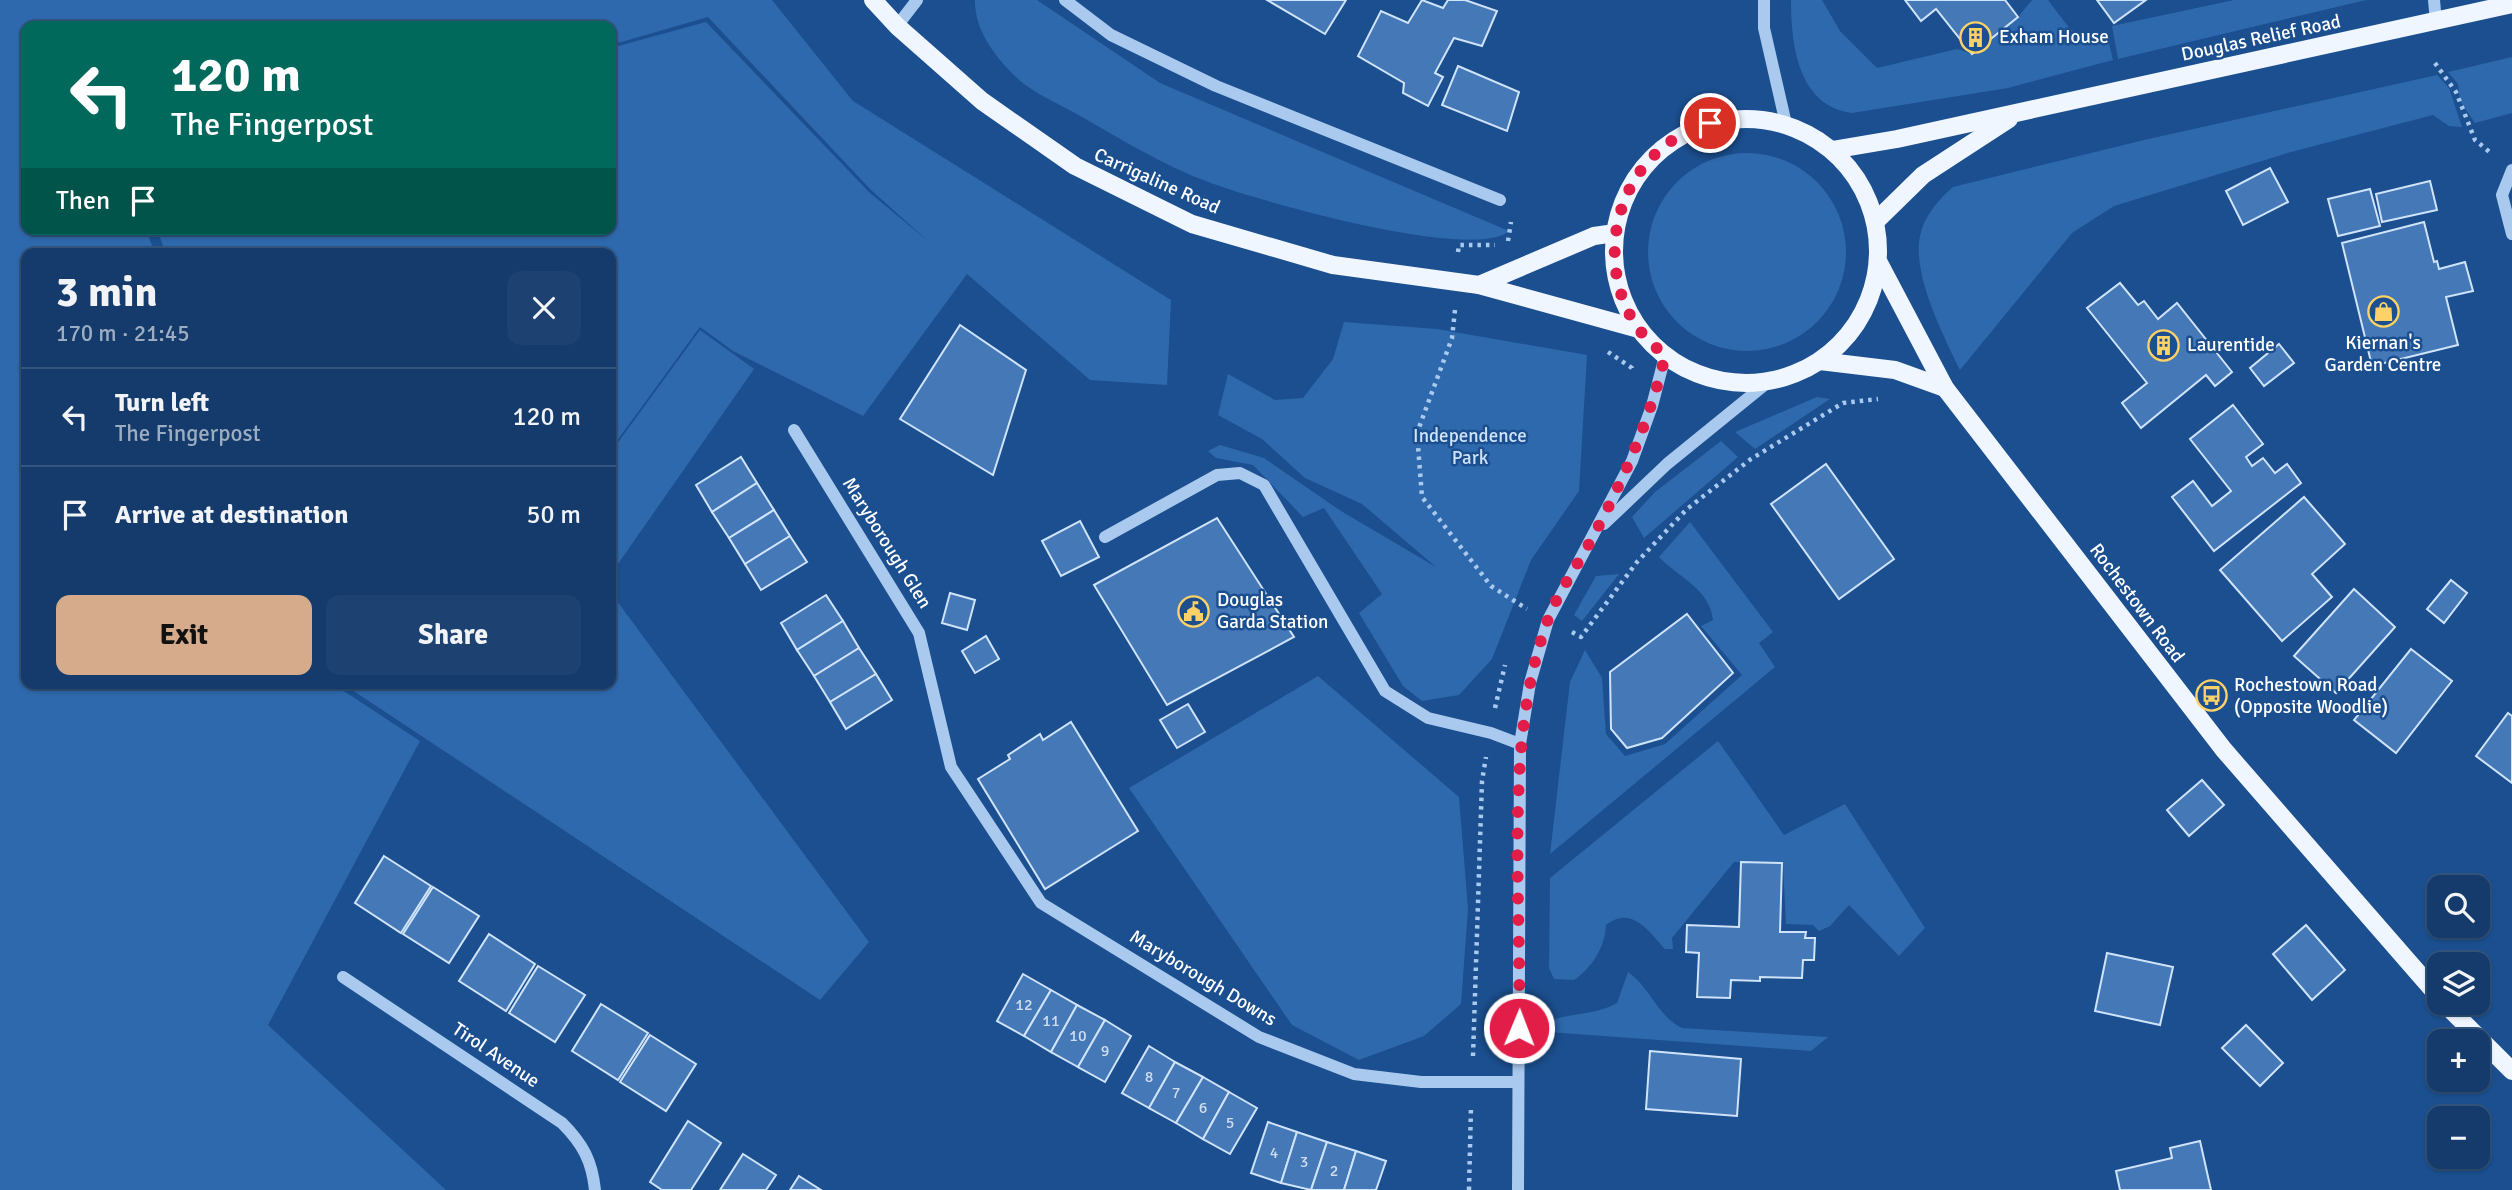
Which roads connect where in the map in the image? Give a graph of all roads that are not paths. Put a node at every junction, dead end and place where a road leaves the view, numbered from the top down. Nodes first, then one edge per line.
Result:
1 (873, 0) edge
2 (917, 0) edge
3 (1065, 0) edge
4 (1764, 0) edge
5 (2434, 0) edge
6 (2512, 4) edge
7 (2435, 22) junction
8 (897, 26) junction
9 (2018, 113) junction
10 (1786, 124) junction
11 (1832, 150) junction
12 (2512, 170) edge
13 (1500, 200) road end
14 (1876, 221) junction
15 (1615, 233) junction
16 (2512, 234) edge
17 (1879, 263) junction
18 (1479, 285) junction
19 (1639, 329) junction
20 (1665, 356) junction
21 (1820, 361) junction
22 (1768, 382) junction
23 (1945, 388) junction
24 (794, 430) dead end
25 (1596, 532) junction
26 (1105, 537) dead end
27 (1520, 744) junction
28 (1041, 903) joint
29 (344, 977) dead end
30 (2427, 983) edge
31 (2456, 1015) edge
32 (2512, 1071) edge
33 (1518, 1082) junction
34 (595, 1190) edge
35 (1518, 1190) edge

1 - 8 main road, Carrigaline Road
2 - 8 street
3 - 13 street
4 - 10 street
5 - 7 street
6 - 7 main road, Douglas Relief Road
7 - 9 main road, Douglas Relief Road
8 - 18 main road, Carrigaline Road
9 - 11 main road, Douglas Relief Road
9 - 14 main road, Douglas Relief Road
10 - 11 main road
10 - 15 main road
11 - 14 main road
12 - 16 street
14 - 17 main road
15 - 18 main road, Carrigaline Road
15 - 19 main road
17 - 21 main road
17 - 23 main road, Rochestown Road
18 - 19 main road, Carrigaline Road
19 - 20 main road
20 - 22 main road
20 - 25 street
21 - 22 main road
21 - 23 main road
22 - 25 street
23 - 30 main road, Rochestown Road
24 - 28 street, Maryborough Glen
25 - 27 street
26 - 27 street
27 - 33 street
28 - 33 street, Maryborough Downs
29 - 34 street, Tirol Avenue
31 - 32 main road
33 - 35 street

